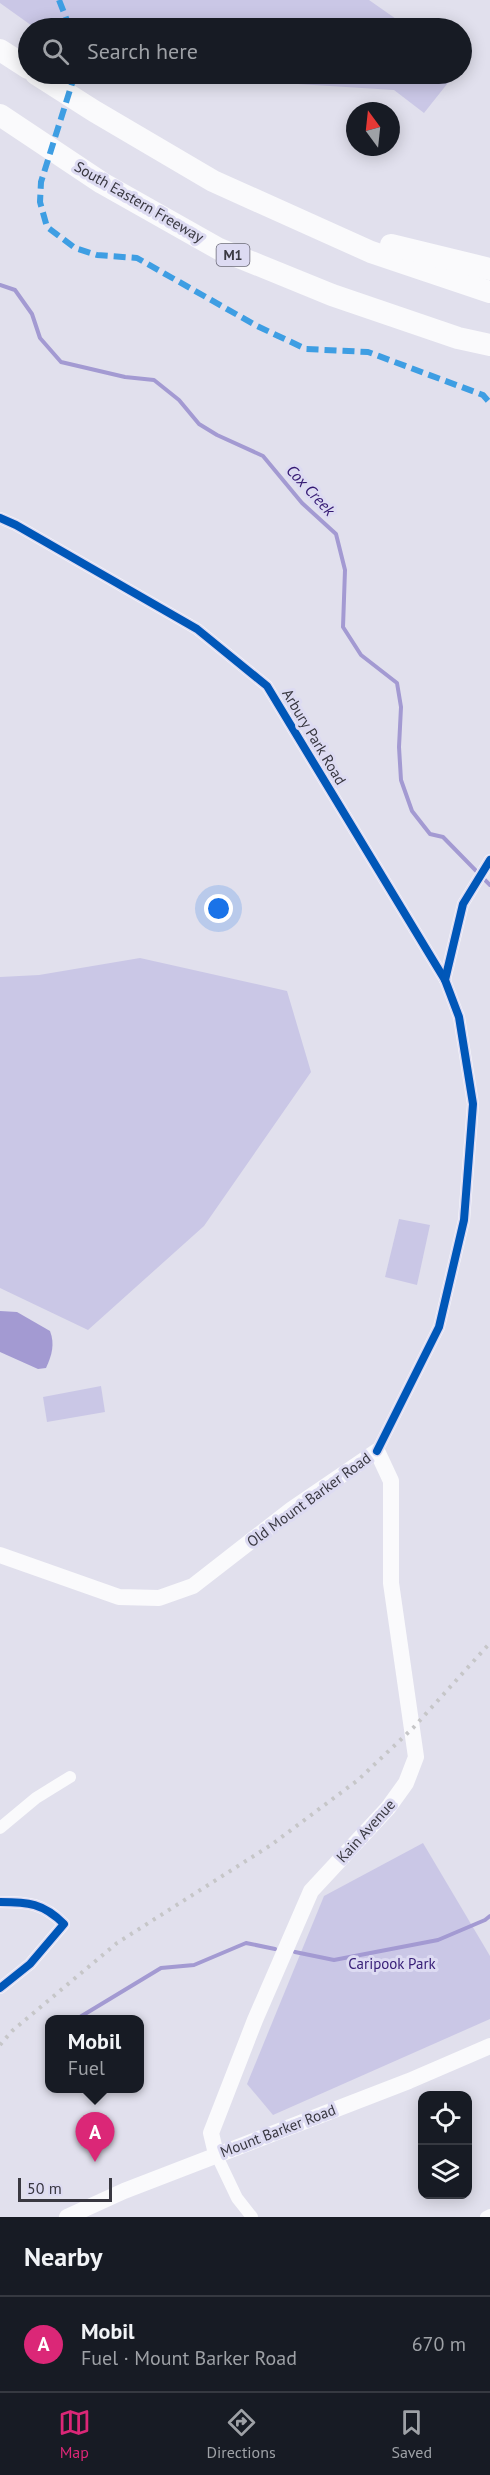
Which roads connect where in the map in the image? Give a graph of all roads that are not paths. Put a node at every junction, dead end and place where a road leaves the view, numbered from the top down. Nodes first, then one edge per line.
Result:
1 (0, 50) edge
2 (18, 62) edge
3 (52, 84) edge
4 (0, 115) edge
5 (309, 224) junction
6 (490, 269) edge
7 (490, 292) edge
8 (490, 345) edge
9 (0, 518) edge
10 (490, 860) edge
11 (445, 980) junction
12 (377, 1451) junction
13 (0, 1555) edge
14 (70, 1777) dead end
15 (0, 1827) edge
16 (0, 1902) edge
17 (0, 1988) edge
18 (490, 2046) edge
19 (216, 2154) junction
20 (490, 2215) edge
21 (67, 2217) edge
22 (252, 2217) edge
23 (486, 2217) edge

1 - 2 highway
3 - 5 highway
4 - 8 highway, South Eastern Freeway / M1
5 - 6 highway
5 - 7 highway
9 - 11 street, Arbury Park Road
10 - 11 street
11 - 12 street, Old Mount Barker Road
12 - 13 main road, Old Mount Barker Road
12 - 19 main road, Kain Avenue
14 - 15 street
16 - 17 street
18 - 19 main road, Mount Barker Road
19 - 21 main road, Mount Barker Road
19 - 22 street
20 - 23 street

